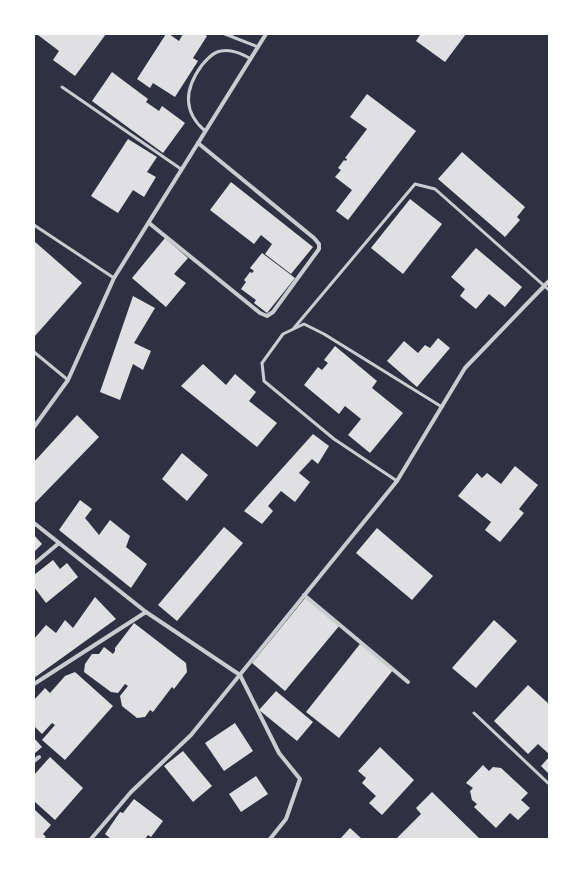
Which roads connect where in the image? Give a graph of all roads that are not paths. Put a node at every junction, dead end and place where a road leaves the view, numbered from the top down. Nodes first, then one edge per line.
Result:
1 (225, 34) edge
2 (266, 34) edge
3 (258, 47) junction
4 (251, 59) junction
5 (62, 87) dead end
6 (205, 130) junction
7 (198, 143) junction
8 (181, 169) junction
9 (149, 223) junction
10 (34, 225) edge
11 (114, 278) junction
12 (549, 281) edge
13 (544, 286) junction
14 (549, 290) edge
15 (293, 330) junction
16 (34, 352) edge
17 (68, 380) junction
18 (442, 407) junction
19 (34, 427) edge
20 (397, 481) junction
21 (34, 523) edge
22 (59, 543) junction
23 (34, 564) edge
24 (304, 595) junction
25 (146, 612) junction
26 (240, 675) junction
27 (408, 682) dead end
28 (34, 684) edge
29 (474, 714) dead end
30 (39, 757) dead end
31 (34, 761) edge
32 (549, 784) edge
33 (91, 839) edge
34 (270, 839) edge

1 - 3 lane
2 - 3 street
3 - 4 street
4 - 6 street
4 - 6 lane
5 - 8 lane
6 - 7 street
7 - 8 street
7 - 9 street
8 - 9 street
9 - 11 street
10 - 11 lane
11 - 17 street
12 - 13 street
13 - 14 lane
13 - 15 lane
13 - 18 street
15 - 18 lane
15 - 20 lane
16 - 17 lane
17 - 19 street
18 - 20 street
20 - 24 street
21 - 22 street
22 - 23 street
22 - 25 street
24 - 26 street
24 - 27 street
25 - 26 street
25 - 28 street
26 - 33 street
26 - 34 street
29 - 32 lane
30 - 31 street

